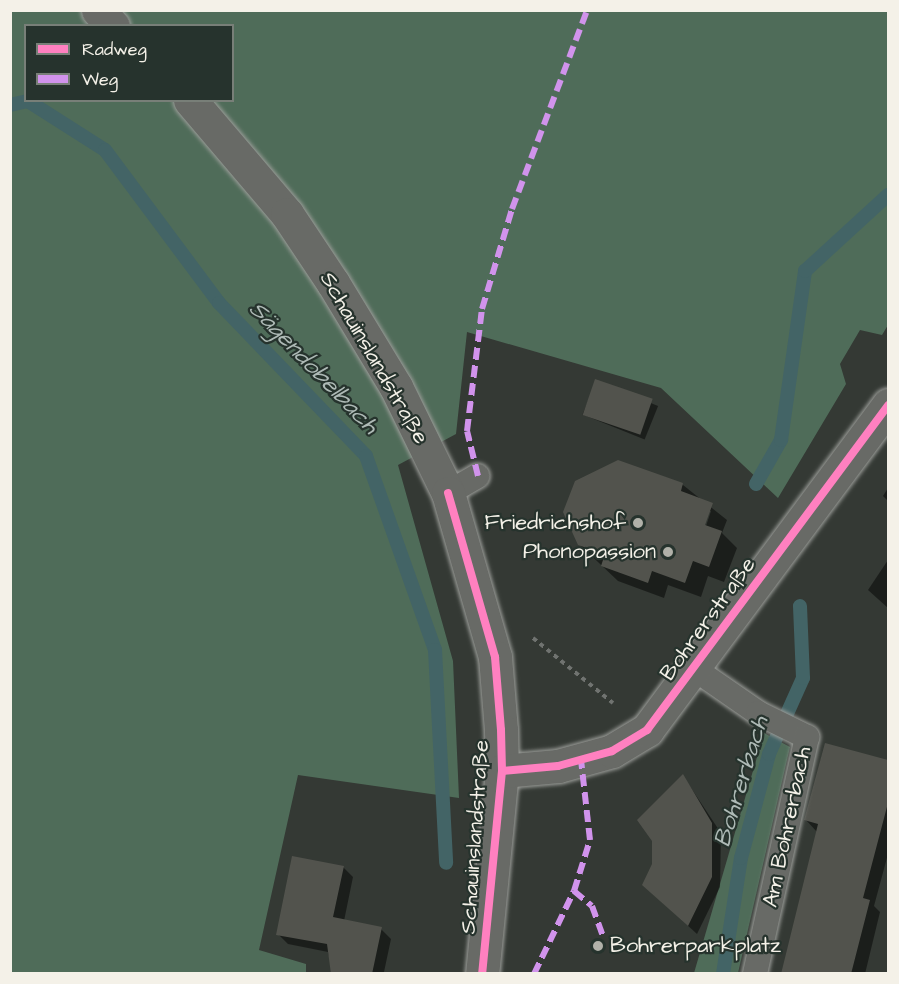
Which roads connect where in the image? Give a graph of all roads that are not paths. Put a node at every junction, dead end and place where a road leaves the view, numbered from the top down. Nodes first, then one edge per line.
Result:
1 (98, 10) edge
2 (111, 24) edge
3 (192, 102) edge
4 (888, 405) edge
5 (478, 476) dead end
6 (448, 493) junction
7 (696, 670) junction
8 (502, 771) junction
9 (482, 974) edge
10 (754, 974) edge

1 - 2 main road
3 - 6 main road, Schauinslandstraße
4 - 7 main road, Bohrerstraße
5 - 6 lane
6 - 8 main road, Schauinslandstraße
7 - 8 main road, Bohrerstraße
7 - 10 lane, Am Bohrerbach
8 - 9 main road, Schauinslandstraße

